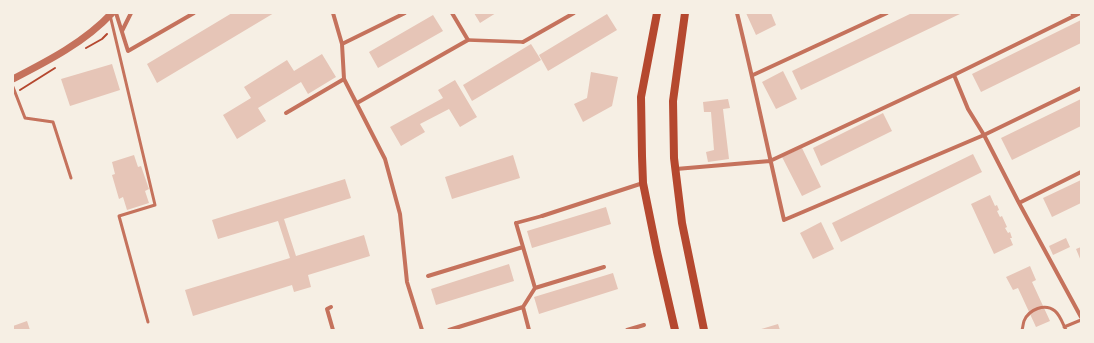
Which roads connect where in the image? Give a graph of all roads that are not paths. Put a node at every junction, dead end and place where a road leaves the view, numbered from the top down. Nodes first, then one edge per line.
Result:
1 (131, 13) edge
2 (194, 13) edge
3 (333, 13) edge
4 (405, 13) edge
5 (452, 13) edge
6 (574, 13) edge
7 (658, 13) edge
8 (685, 13) edge
9 (737, 13) edge
10 (886, 13) edge
11 (1080, 13) edge
12 (113, 14) edge
13 (1073, 14) edge
14 (122, 31) junction
15 (468, 40) junction
16 (523, 42) joint
17 (342, 44) junction
18 (753, 75) junction
19 (954, 75) junction
20 (13, 79) edge
21 (344, 79) junction
22 (13, 87) edge
23 (1081, 88) edge
24 (357, 103) junction
25 (286, 113) dead end
26 (984, 135) junction
27 (770, 161) junction
28 (676, 169) junction
29 (1081, 172) edge
30 (71, 178) dead end
31 (643, 183) junction
32 (1019, 203) junction
33 (542, 216) joint
34 (516, 223) joint
35 (523, 247) junction
36 (604, 267) dead end
37 (428, 276) dead end
38 (535, 288) junction
39 (523, 307) junction
40 (329, 308) dead end
41 (1081, 318) edge
42 (148, 322) dead end
43 (644, 325) dead end
44 (1065, 328) edge
45 (333, 330) edge
46 (422, 330) edge
47 (449, 330) edge
48 (529, 330) edge
49 (627, 330) edge
50 (675, 330) edge
51 (704, 330) edge
52 (1022, 330) edge

1 - 14 street
2 - 14 street
3 - 17 street
4 - 17 street
5 - 15 street
6 - 16 street
7 - 31 main road
8 - 28 main road
9 - 18 street
10 - 18 street
11 - 13 street
12 - 14 street
12 - 20 street
12 - 42 lane
13 - 19 street
15 - 16 street
15 - 24 street
17 - 21 street
18 - 27 street
19 - 26 street
19 - 27 street
21 - 24 street
21 - 25 street
22 - 30 lane
23 - 26 street
24 - 46 street
26 - 27 street
26 - 32 street
27 - 28 street
28 - 51 main road
29 - 32 street
31 - 33 street
31 - 50 main road
32 - 41 street
33 - 34 street
34 - 35 street
35 - 37 street
35 - 38 street
36 - 38 street
38 - 39 street
39 - 47 street
39 - 48 street
40 - 45 street
41 - 44 lane
43 - 49 street
44 - 52 lane

